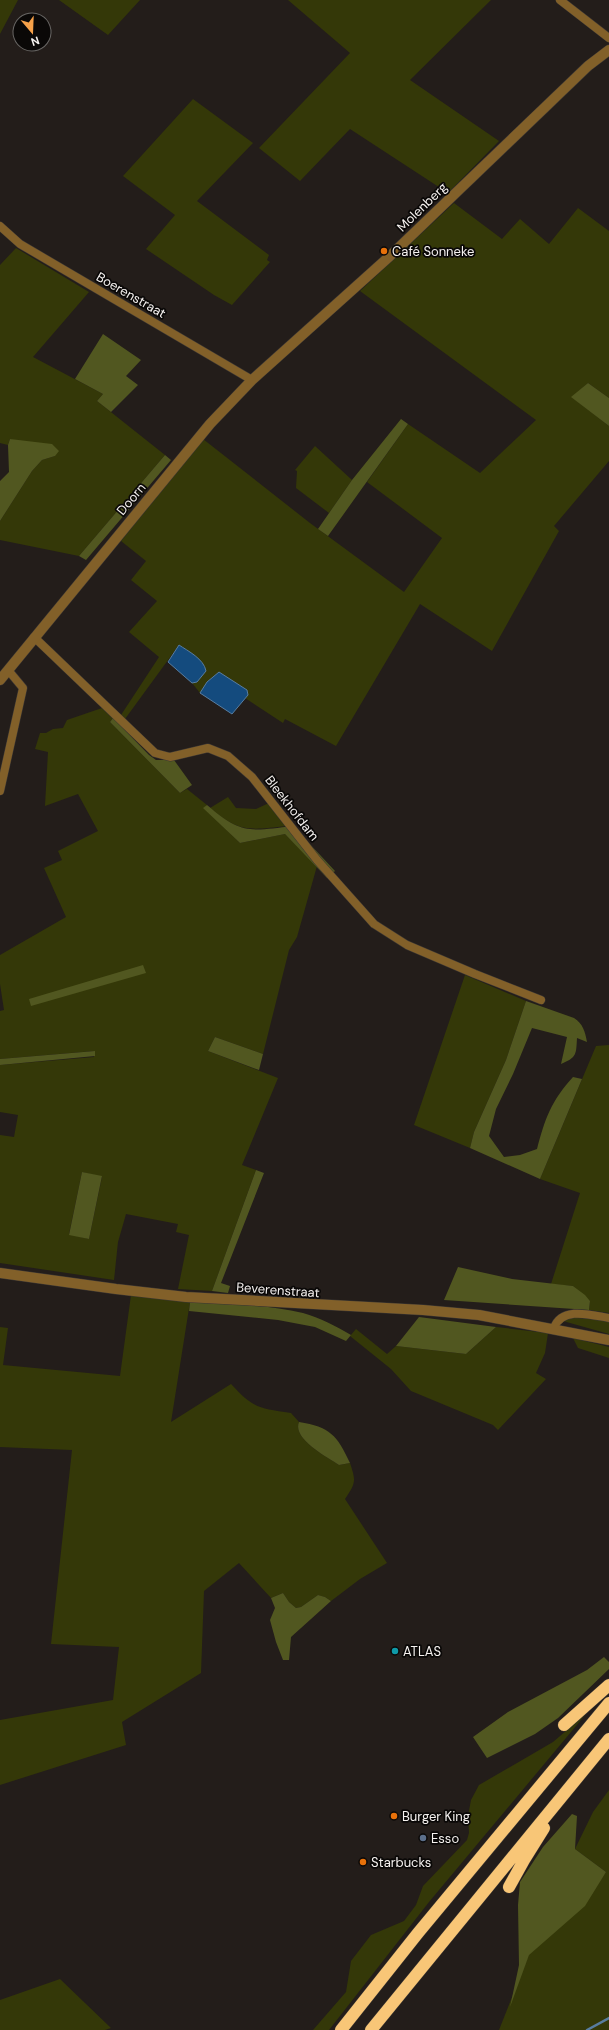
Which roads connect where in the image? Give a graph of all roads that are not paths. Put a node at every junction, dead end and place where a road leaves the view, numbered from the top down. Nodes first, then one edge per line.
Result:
1 (560, 0) edge
2 (609, 38) edge
3 (609, 50) edge
4 (0, 226) edge
5 (252, 380) junction
6 (34, 637) junction
7 (8, 670) junction
8 (0, 680) edge
9 (0, 792) edge
10 (541, 1000) dead end
11 (0, 1273) edge
12 (609, 1318) edge
13 (554, 1328) junction
14 (609, 1340) edge
15 (609, 1685) edge
16 (609, 1702) edge
17 (564, 1725) dead end
18 (609, 1738) edge
19 (575, 1779) junction
20 (510, 1887) dead end
21 (341, 2030) edge
22 (371, 2030) edge

1 - 2 street
3 - 5 street, Molenberg
4 - 5 street, Boerenstraat
5 - 6 street, Doorn
6 - 7 street, Doorn
6 - 10 street, Bleekhofdam
7 - 8 street, Doorn
7 - 9 street
11 - 13 street, Beverenstraat
12 - 13 street
13 - 14 street, Beverenstraat
15 - 17 highway
16 - 21 highway
18 - 19 highway
19 - 20 highway
19 - 22 highway

